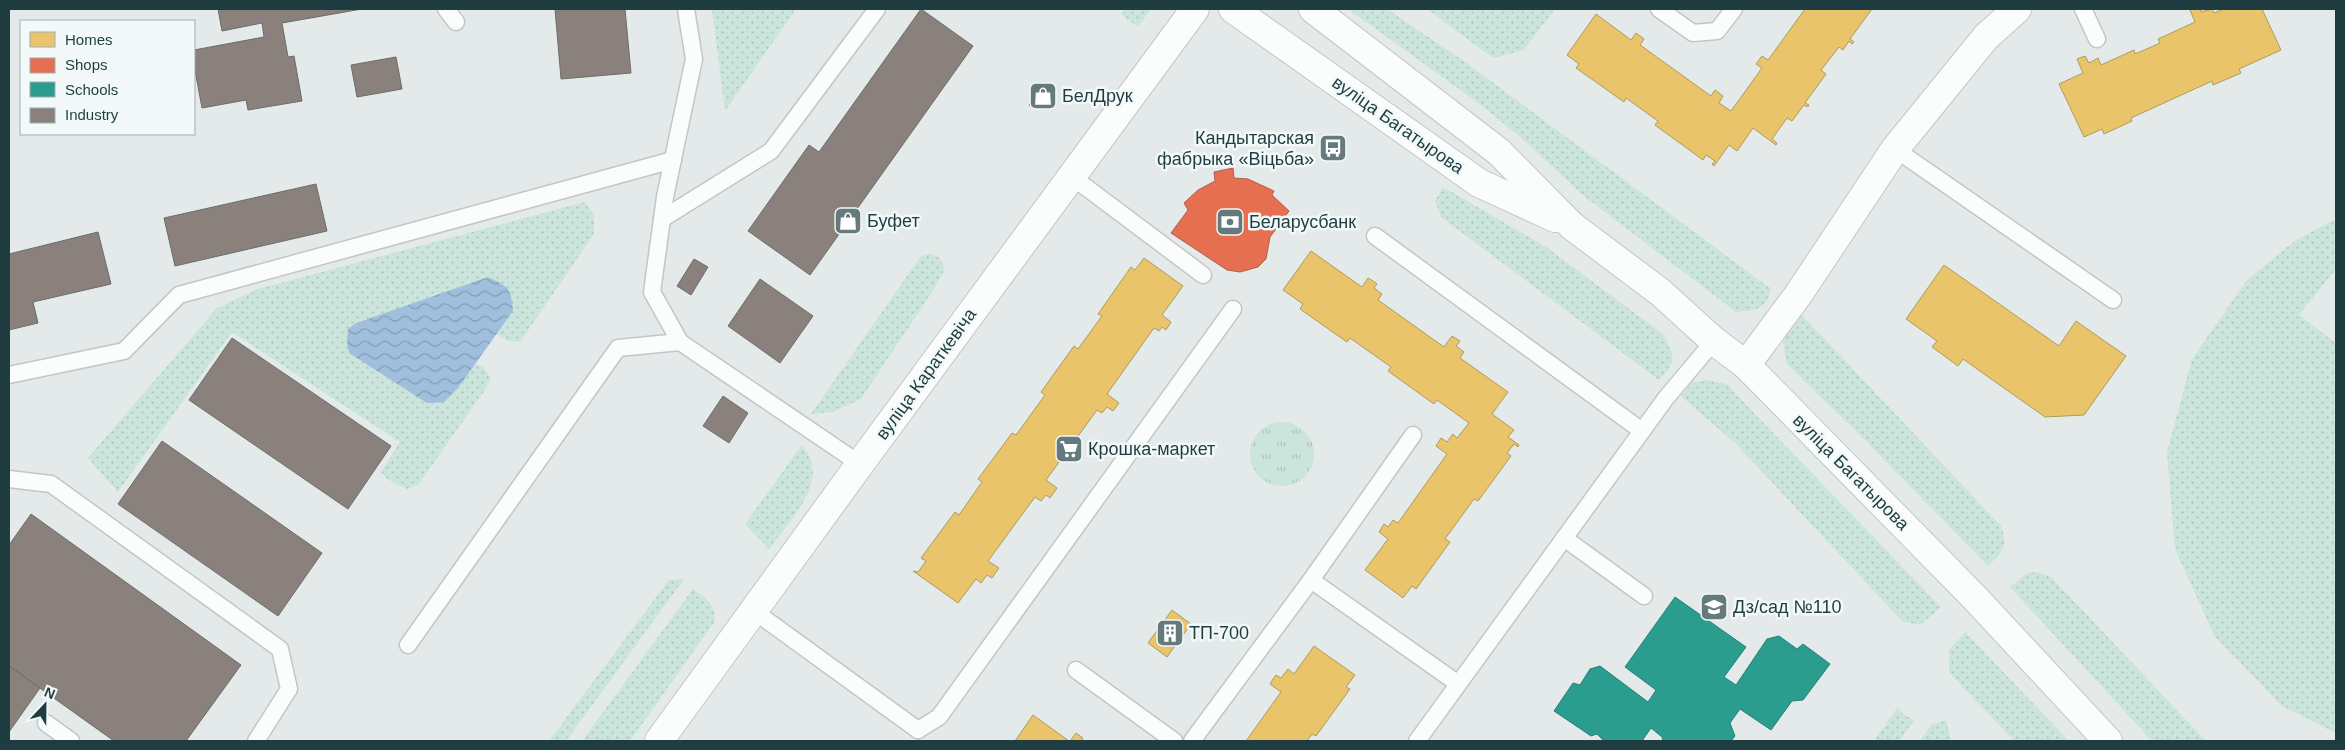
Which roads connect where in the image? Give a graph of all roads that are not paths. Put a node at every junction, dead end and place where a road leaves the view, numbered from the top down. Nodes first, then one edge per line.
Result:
1 (686, 9) edge
2 (877, 9) edge
3 (1195, 9) edge
4 (1233, 9) edge
5 (1313, 9) edge
6 (1659, 9) edge
7 (1734, 9) edge
8 (2017, 9) edge
9 (2083, 9) edge
10 (2097, 39) dead end
11 (1895, 149) junction
12 (673, 160) junction
13 (1071, 176) junction
14 (662, 220) junction
15 (1572, 226) junction
16 (1375, 236) dead end
17 (1203, 275) dead end
18 (2113, 300) dead end
19 (1234, 309) dead end
20 (1714, 340) junction
21 (680, 342) junction
22 (1746, 365) junction
23 (9, 375) edge
24 (1642, 431) junction
25 (1413, 435) dead end
26 (860, 464) junction
27 (9, 479) edge
28 (1564, 538) junction
29 (1310, 580) junction
30 (1644, 596) dead end
31 (754, 611) junction
32 (408, 645) dead end
33 (1076, 670) dead end
34 (1457, 683) junction
35 (46, 723) dead end
36 (917, 735) edge
37 (71, 741) edge
38 (256, 741) edge
39 (659, 741) edge
40 (1174, 741) edge
41 (1192, 741) edge
42 (1417, 741) edge
43 (2108, 741) edge

1 - 12 lane
2 - 14 lane
3 - 13 street, вуліца Караткевіча
4 - 15 street, вуліца Багатырова
5 - 15 street, вуліца Багатырова
6 - 7 lane
8 - 11 street
9 - 10 lane
11 - 18 lane
11 - 22 street
12 - 14 lane
12 - 23 lane
13 - 17 lane
13 - 26 street, вуліца Караткевіча
14 - 21 lane
15 - 20 street, вуліца Багатырова
16 - 24 lane
19 - 36 lane
20 - 22 street, вуліца Багатырова
20 - 24 lane
21 - 26 lane
21 - 32 lane
22 - 43 street, вуліца Багатырова
24 - 28 lane
25 - 29 lane
26 - 31 street, вуліца Караткевіча
27 - 38 lane
28 - 30 lane
28 - 34 lane
29 - 34 lane
29 - 41 lane
31 - 36 lane
31 - 39 street, вуліца Караткевіча
33 - 40 lane
34 - 42 lane
35 - 37 lane

